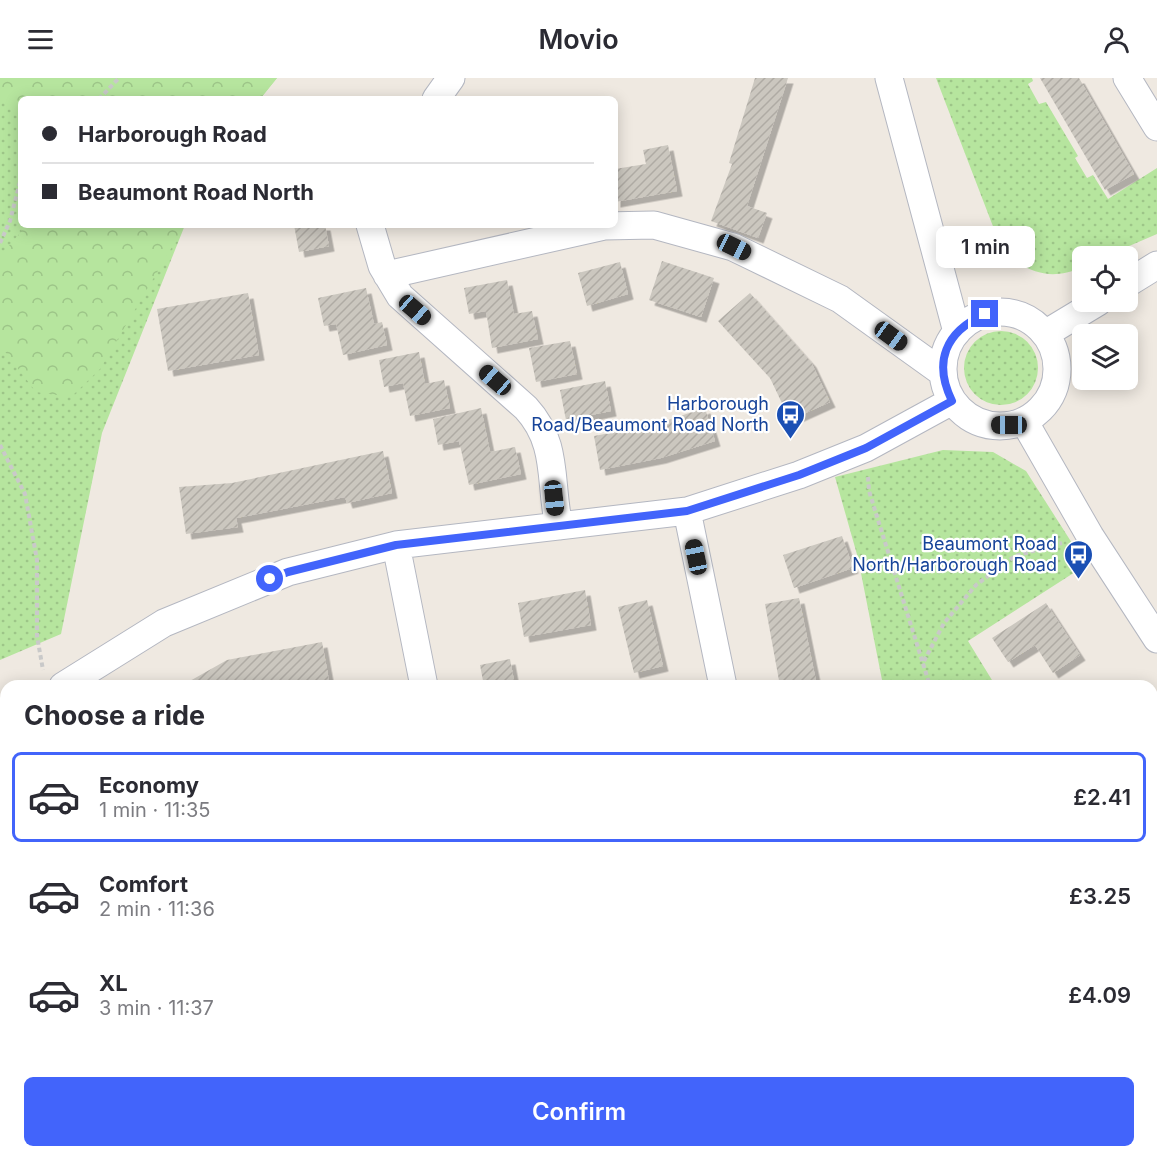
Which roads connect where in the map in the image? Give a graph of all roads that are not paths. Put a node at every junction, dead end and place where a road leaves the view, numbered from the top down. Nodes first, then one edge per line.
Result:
1 (452, 78) edge
2 (889, 78) edge
3 (1127, 78) edge
4 (438, 96) edge
5 (1157, 127) edge
6 (618, 226) edge
7 (371, 228) edge
8 (595, 228) edge
9 (1157, 265) edge
10 (387, 275) junction
11 (1138, 277) edge
12 (1081, 312) edge
13 (957, 332) junction
14 (1045, 334) junction
15 (943, 373) junction
16 (952, 401) junction
17 (1024, 420) junction
18 (687, 511) junction
19 (559, 526) junction
20 (396, 545) junction
21 (1157, 639) edge
22 (55, 680) edge
23 (423, 680) edge
24 (722, 680) edge

1 - 4 street
2 - 13 street
3 - 5 street
6 - 15 street
7 - 10 street
8 - 10 street
9 - 11 street
10 - 19 street
12 - 14 street
13 - 14 street
13 - 15 street
14 - 17 street
15 - 16 street
16 - 17 street
16 - 18 street
17 - 21 street
18 - 19 street
18 - 24 street
19 - 20 street
20 - 22 street
20 - 23 street

